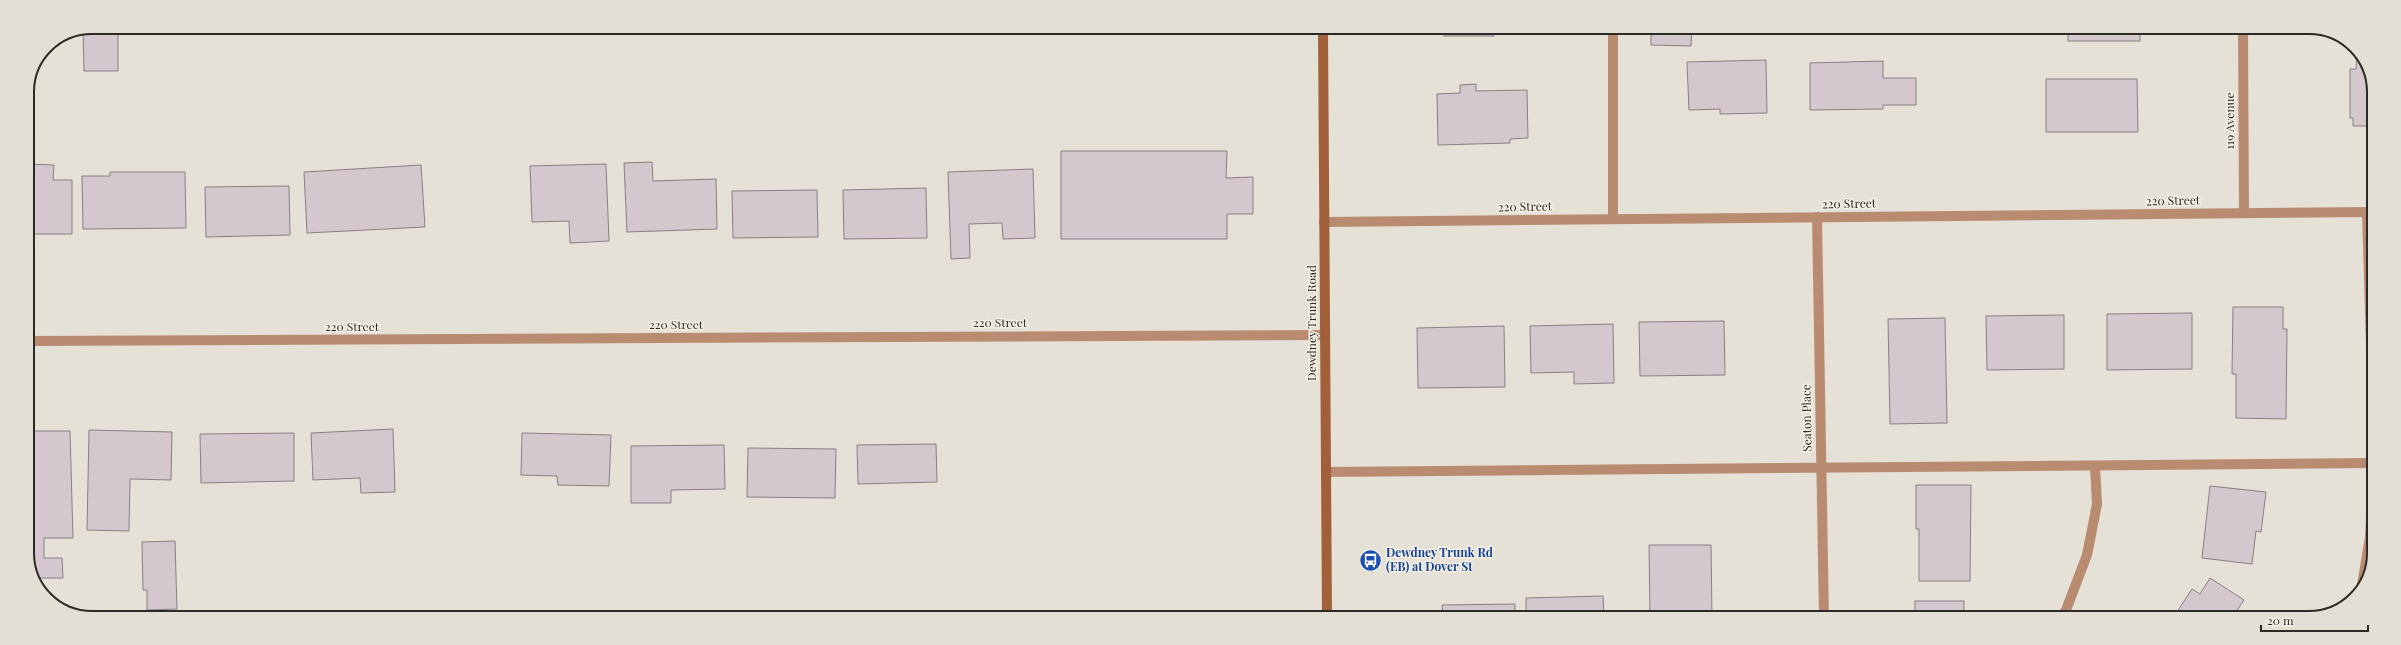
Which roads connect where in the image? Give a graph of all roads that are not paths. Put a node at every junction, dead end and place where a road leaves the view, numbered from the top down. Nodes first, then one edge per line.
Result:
1 (1323, 34) edge
2 (1613, 34) edge
3 (2243, 34) edge
4 (2367, 212) edge
5 (2244, 214) junction
6 (1816, 217) junction
7 (1613, 219) junction
8 (1324, 222) junction
9 (1324, 335) junction
10 (34, 341) edge
11 (2367, 463) edge
12 (2095, 467) junction
13 (1822, 470) junction
14 (1326, 472) junction
15 (2367, 555) edge
16 (2364, 570) edge
17 (1327, 611) edge
18 (1824, 611) edge
19 (2065, 611) edge

1 - 8 main road, Dewdney Trunk Road
2 - 7 street
3 - 5 street, 119 Avenue
4 - 5 street, 220 Street
5 - 6 street, 220 Street
6 - 7 street, 220 Street
6 - 13 street, Seaton Place
7 - 8 street, 220 Street
8 - 9 main road, Dewdney Trunk Road
9 - 10 street, 220 Street
9 - 14 main road, Dewdney Trunk Road
11 - 12 street
12 - 13 street
12 - 19 street
13 - 14 street
13 - 18 street, Seaton Place
14 - 17 main road, Dewdney Trunk Road
15 - 16 street

